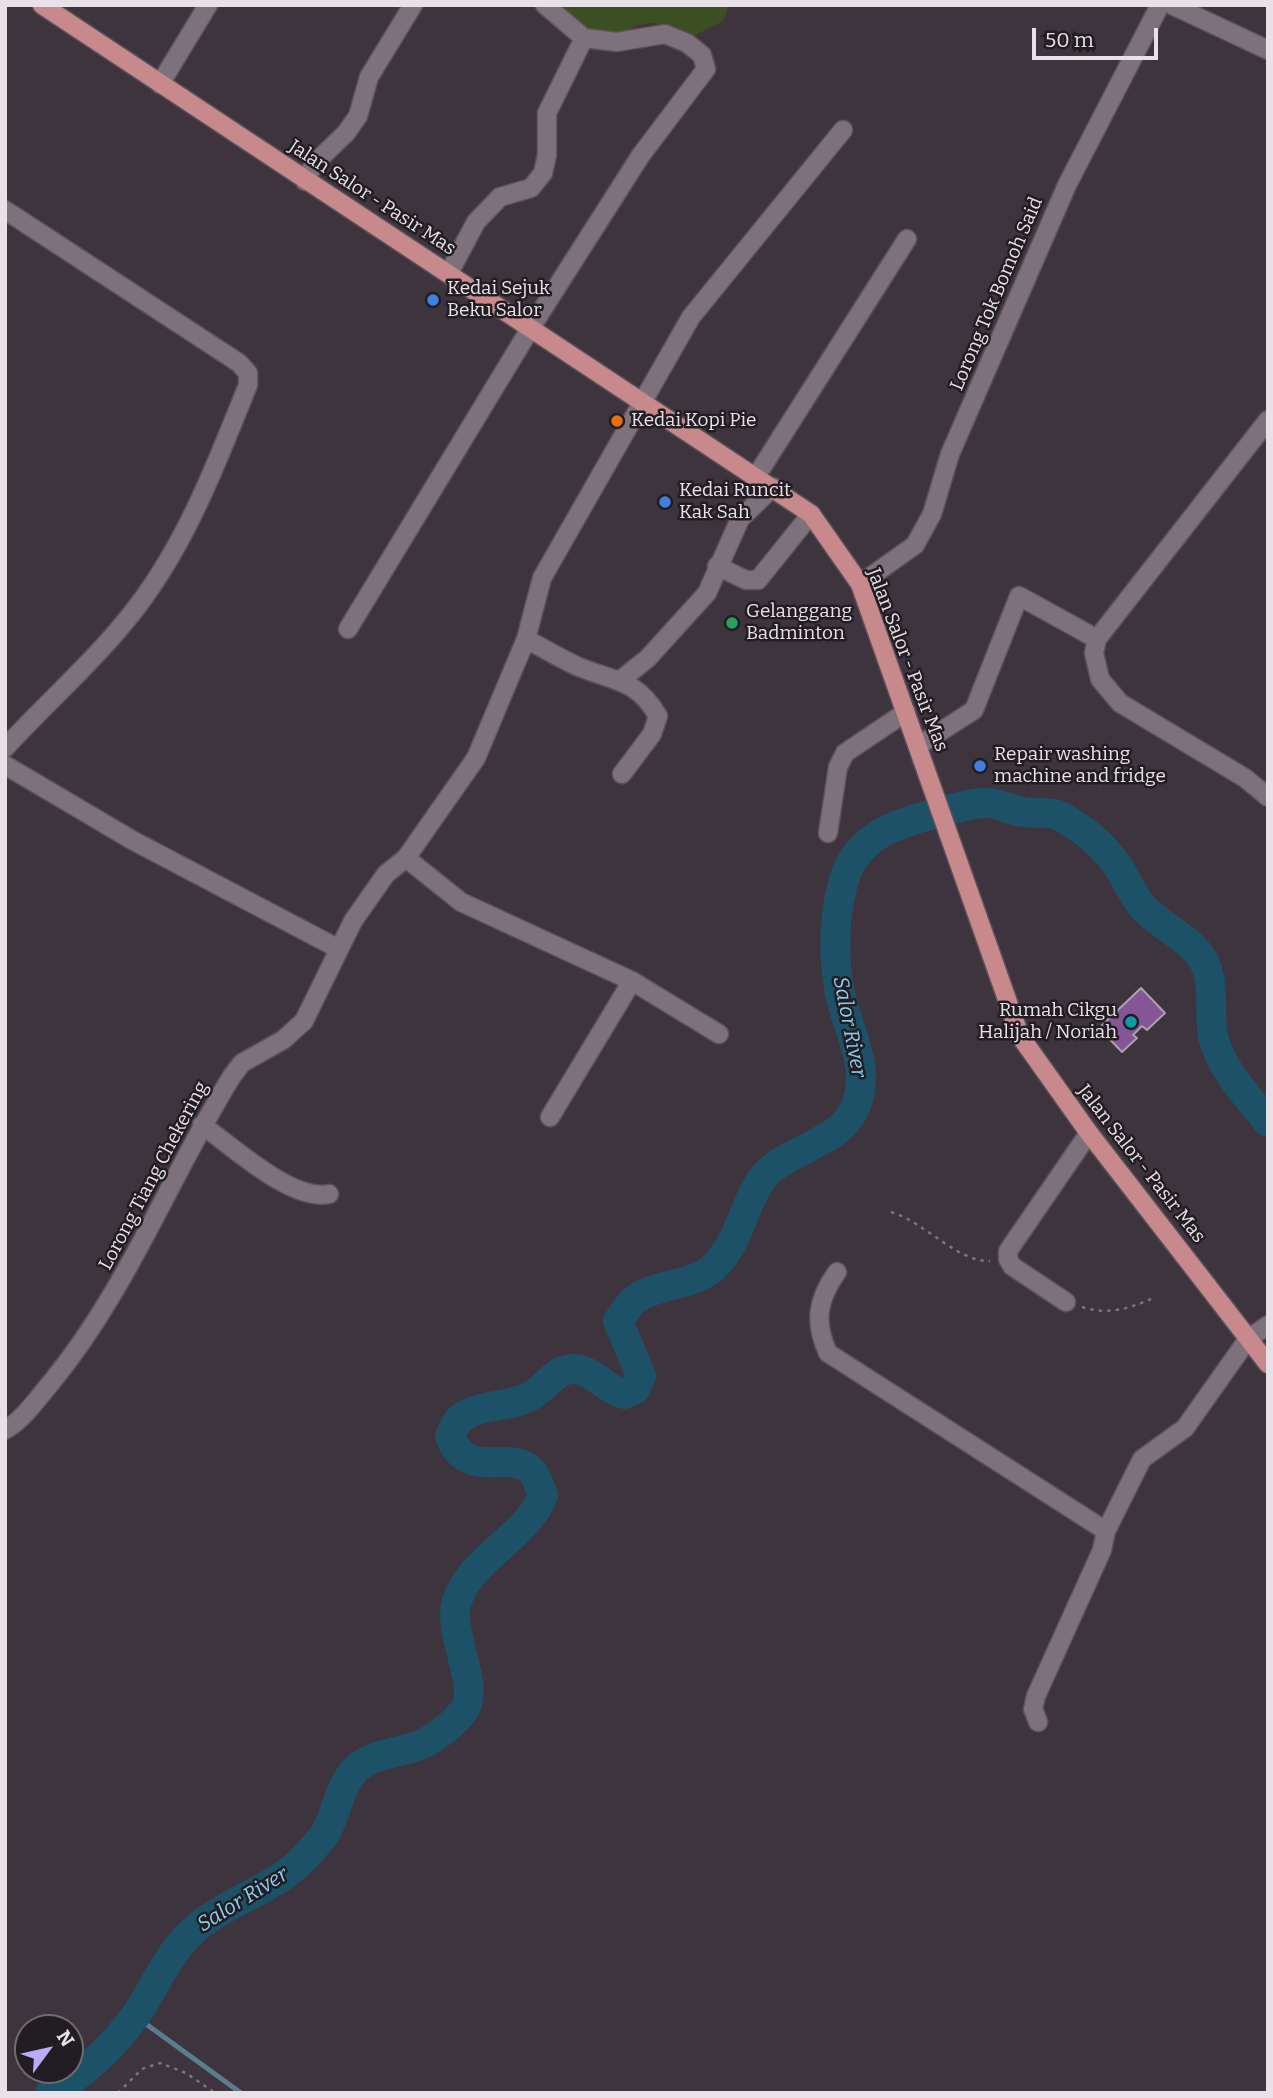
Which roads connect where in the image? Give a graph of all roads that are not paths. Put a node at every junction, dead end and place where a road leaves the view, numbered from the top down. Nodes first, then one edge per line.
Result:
1 (41, 5) edge
2 (208, 5) edge
3 (413, 5) edge
4 (545, 5) edge
5 (1160, 5) edge
6 (1172, 5) edge
7 (584, 38) junction
8 (1268, 50) edge
9 (160, 84) junction
10 (843, 130) dead end
11 (306, 181) junction
12 (5, 209) edge
13 (907, 239) dead end
14 (449, 273) junction
15 (530, 329) junction
16 (643, 402) junction
17 (1268, 420) edge
18 (757, 475) junction
19 (773, 487) junction
20 (811, 514) junction
21 (717, 566) junction
22 (860, 584) junction
23 (348, 629) dead end
24 (526, 639) junction
25 (1097, 639) junction
26 (622, 679) junction
27 (906, 712) junction
28 (918, 746) junction
29 (5, 748) edge
30 (5, 765) edge
31 (622, 774) dead end
32 (1268, 797) edge
33 (828, 834) dead end
34 (407, 858) junction
35 (339, 949) junction
36 (632, 981) junction
37 (719, 1034) dead end
38 (550, 1117) dead end
39 (202, 1125) junction
40 (1089, 1133) junction
41 (329, 1194) dead end
42 (836, 1272) dead end
43 (1066, 1302) road end
44 (1268, 1325) edge
45 (1248, 1339) junction
46 (1268, 1364) edge
47 (5, 1430) edge
48 (1106, 1531) junction
49 (1038, 1722) dead end

1 - 9 main road, Jalan Salor - Pasir Mas
2 - 9 street
3 - 11 street
4 - 7 street
5 - 22 street, Lorong Tok Bomoh Said
6 - 8 street
7 - 14 street
7 - 15 street
9 - 11 main road, Jalan Salor - Pasir Mas
10 - 16 street, Lorong Tiang Chekering
11 - 14 main road, Jalan Salor - Pasir Mas
12 - 29 street
13 - 18 street
14 - 15 main road, Jalan Salor - Pasir Mas
15 - 16 main road, Jalan Salor - Pasir Mas
15 - 23 street
16 - 18 main road, Jalan Salor - Pasir Mas
16 - 24 street, Lorong Tiang Chekering
17 - 25 street
18 - 19 main road, Jalan Salor - Pasir Mas
19 - 20 main road, Jalan Salor - Pasir Mas
19 - 21 street
20 - 21 street
20 - 22 main road, Jalan Salor - Pasir Mas
21 - 26 street
22 - 27 main road, Jalan Salor - Pasir Mas
24 - 26 street
24 - 34 street, Lorong Tiang Chekering
25 - 28 street
25 - 32 street
26 - 31 street
27 - 28 main road, Jalan Salor - Pasir Mas
27 - 33 street
28 - 40 main road, Jalan Salor - Pasir Mas
30 - 35 street
34 - 35 street, Lorong Tiang Chekering
34 - 36 street
35 - 39 street, Lorong Tiang Chekering
36 - 37 street
36 - 38 street
39 - 41 street
39 - 47 street, Lorong Tiang Chekering
40 - 43 street
40 - 45 main road, Jalan Salor - Pasir Mas
42 - 48 street
44 - 45 street
45 - 46 main road, Jalan Salor - Pasir Mas
45 - 48 street
48 - 49 street

